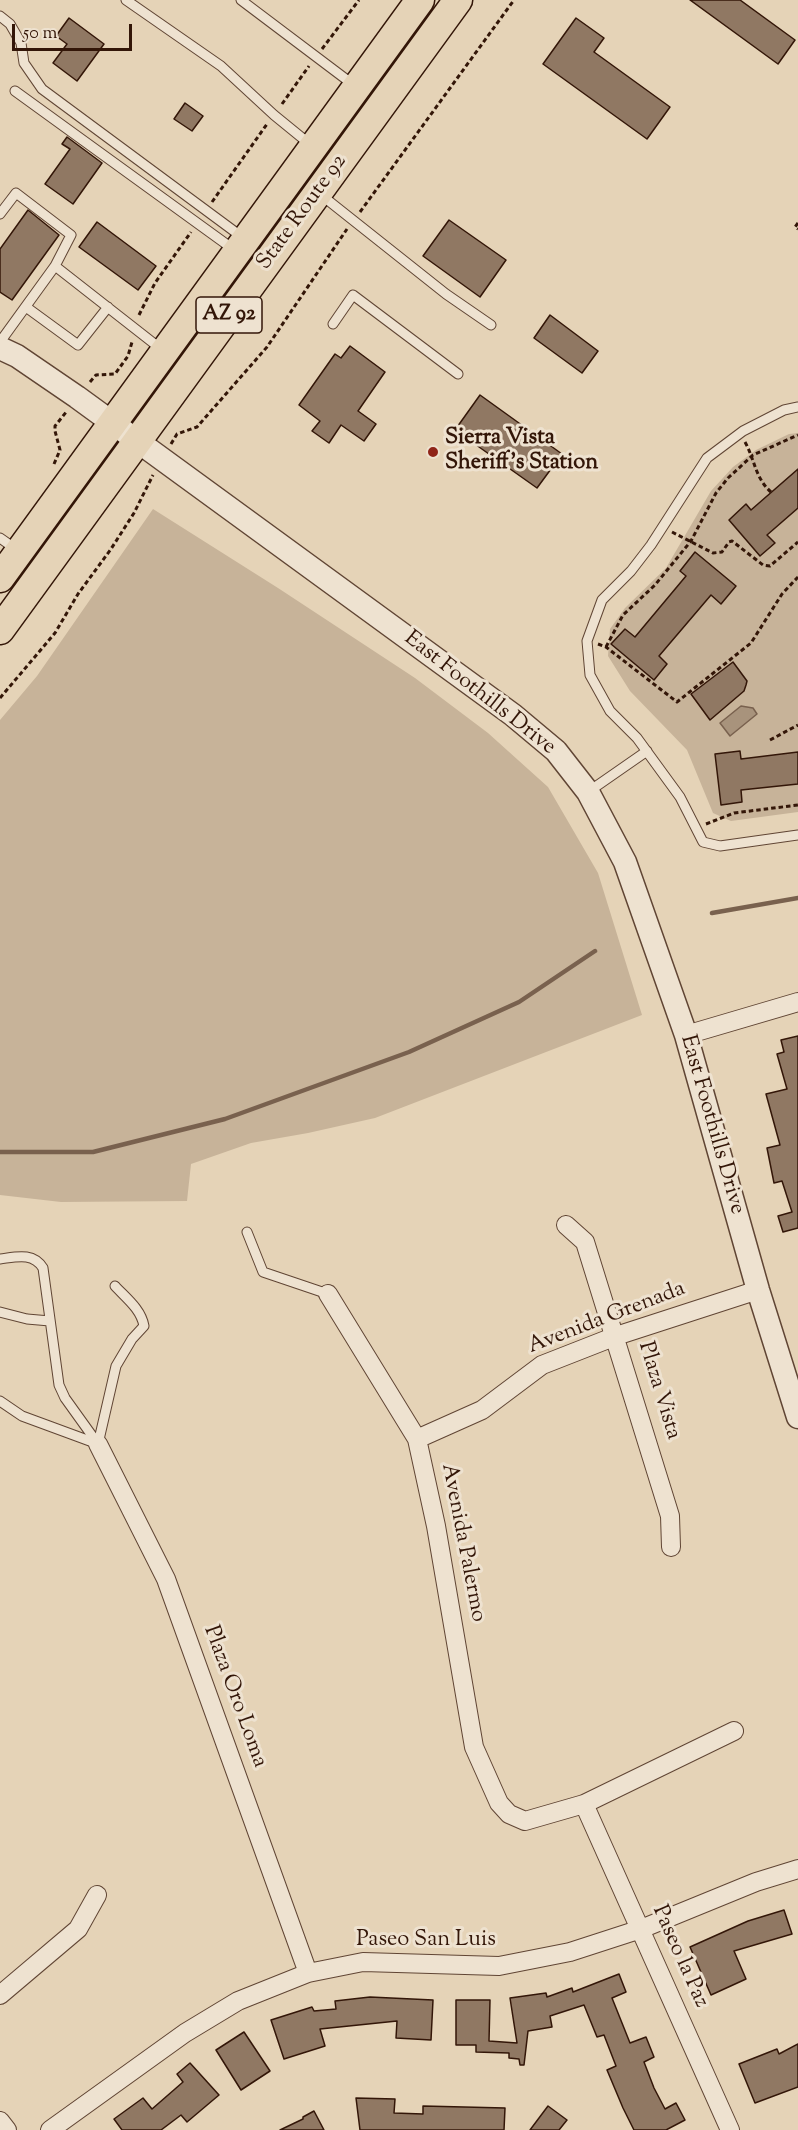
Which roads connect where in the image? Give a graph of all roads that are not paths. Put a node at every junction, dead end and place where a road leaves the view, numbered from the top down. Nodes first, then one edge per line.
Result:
1 (126, 0) edge
2 (241, 0) edge
3 (420, 0) edge
4 (451, 2) edge
5 (0, 16) edge
6 (357, 88) junction
7 (15, 91) dead end
8 (314, 147) junction
9 (318, 192) junction
10 (0, 214) edge
11 (242, 246) junction
12 (55, 266) junction
13 (26, 306) junction
14 (108, 307) junction
15 (333, 324) dead end
16 (491, 326) dead end
17 (0, 342) edge
18 (0, 348) edge
19 (165, 352) junction
20 (458, 374) dead end
21 (798, 407) edge
22 (113, 423) junction
23 (137, 441) junction
24 (10, 545) edge
25 (0, 578) edge
26 (0, 630) edge
27 (647, 751) junction
28 (588, 792) junction
29 (798, 835) edge
30 (798, 1002) edge
31 (686, 1035) junction
32 (566, 1225) dead end
33 (247, 1232) dead end
34 (0, 1259) edge
35 (116, 1286) dead end
36 (758, 1290) junction
37 (328, 1294) joint
38 (0, 1312) edge
39 (50, 1321) junction
40 (616, 1336) junction
41 (0, 1401) edge
42 (798, 1417) edge
43 (417, 1439) junction
44 (98, 1444) junction
45 (671, 1547) dead end
46 (734, 1731) dead end
47 (584, 1804) junction
48 (798, 1869) edge
49 (97, 1896) dead end
50 (641, 1929) junction
51 (308, 1973) junction
52 (0, 1995) edge
53 (0, 2121) edge
54 (7, 2130) edge
55 (50, 2130) edge
56 (730, 2130) edge

1 - 8 lane
2 - 6 lane
3 - 6 main road, State Route 92 / AZ 92
4 - 9 main road, State Route 92 / AZ 92
5 - 11 lane
6 - 8 main road, State Route 92 / AZ 92
7 - 11 lane
8 - 11 main road, State Route 92 / AZ 92
9 - 16 lane
9 - 23 main road, State Route 92 / AZ 92
10 - 12 lane
11 - 19 main road, State Route 92 / AZ 92
12 - 13 lane
12 - 14 lane
13 - 14 lane
13 - 17 lane
14 - 19 lane
15 - 20 lane
18 - 22 street, East Foothills Drive
19 - 22 main road, State Route 92 / AZ 92
21 - 27 lane
22 - 23 street, East Foothills Drive
22 - 24 main road, State Route 92 / AZ 92
23 - 26 main road, State Route 92 / AZ 92
23 - 28 street, East Foothills Drive
24 - 25 main road, State Route 92 / AZ 92
27 - 28 lane
27 - 29 lane
28 - 31 street, East Foothills Drive
30 - 31 street
31 - 36 street, East Foothills Drive
32 - 40 street, Plaza Vista
33 - 37 lane
34 - 39 lane
35 - 44 lane
36 - 40 street, Avenida Grenada
36 - 42 street, East Foothills Drive
37 - 43 street, Avenida Palermo
38 - 39 lane
39 - 44 lane
40 - 43 street, Avenida Grenada
40 - 45 street, Plaza Vista
41 - 44 lane
43 - 47 street, Avenida Palermo
44 - 51 street, Plaza Oro Loma
46 - 47 street
47 - 50 street, Paseo la Paz
48 - 50 street, Paseo San Luis
49 - 52 street
50 - 51 street, Paseo San Luis
50 - 56 street, Paseo la Paz
51 - 55 street, Paseo San Luis
53 - 54 street

